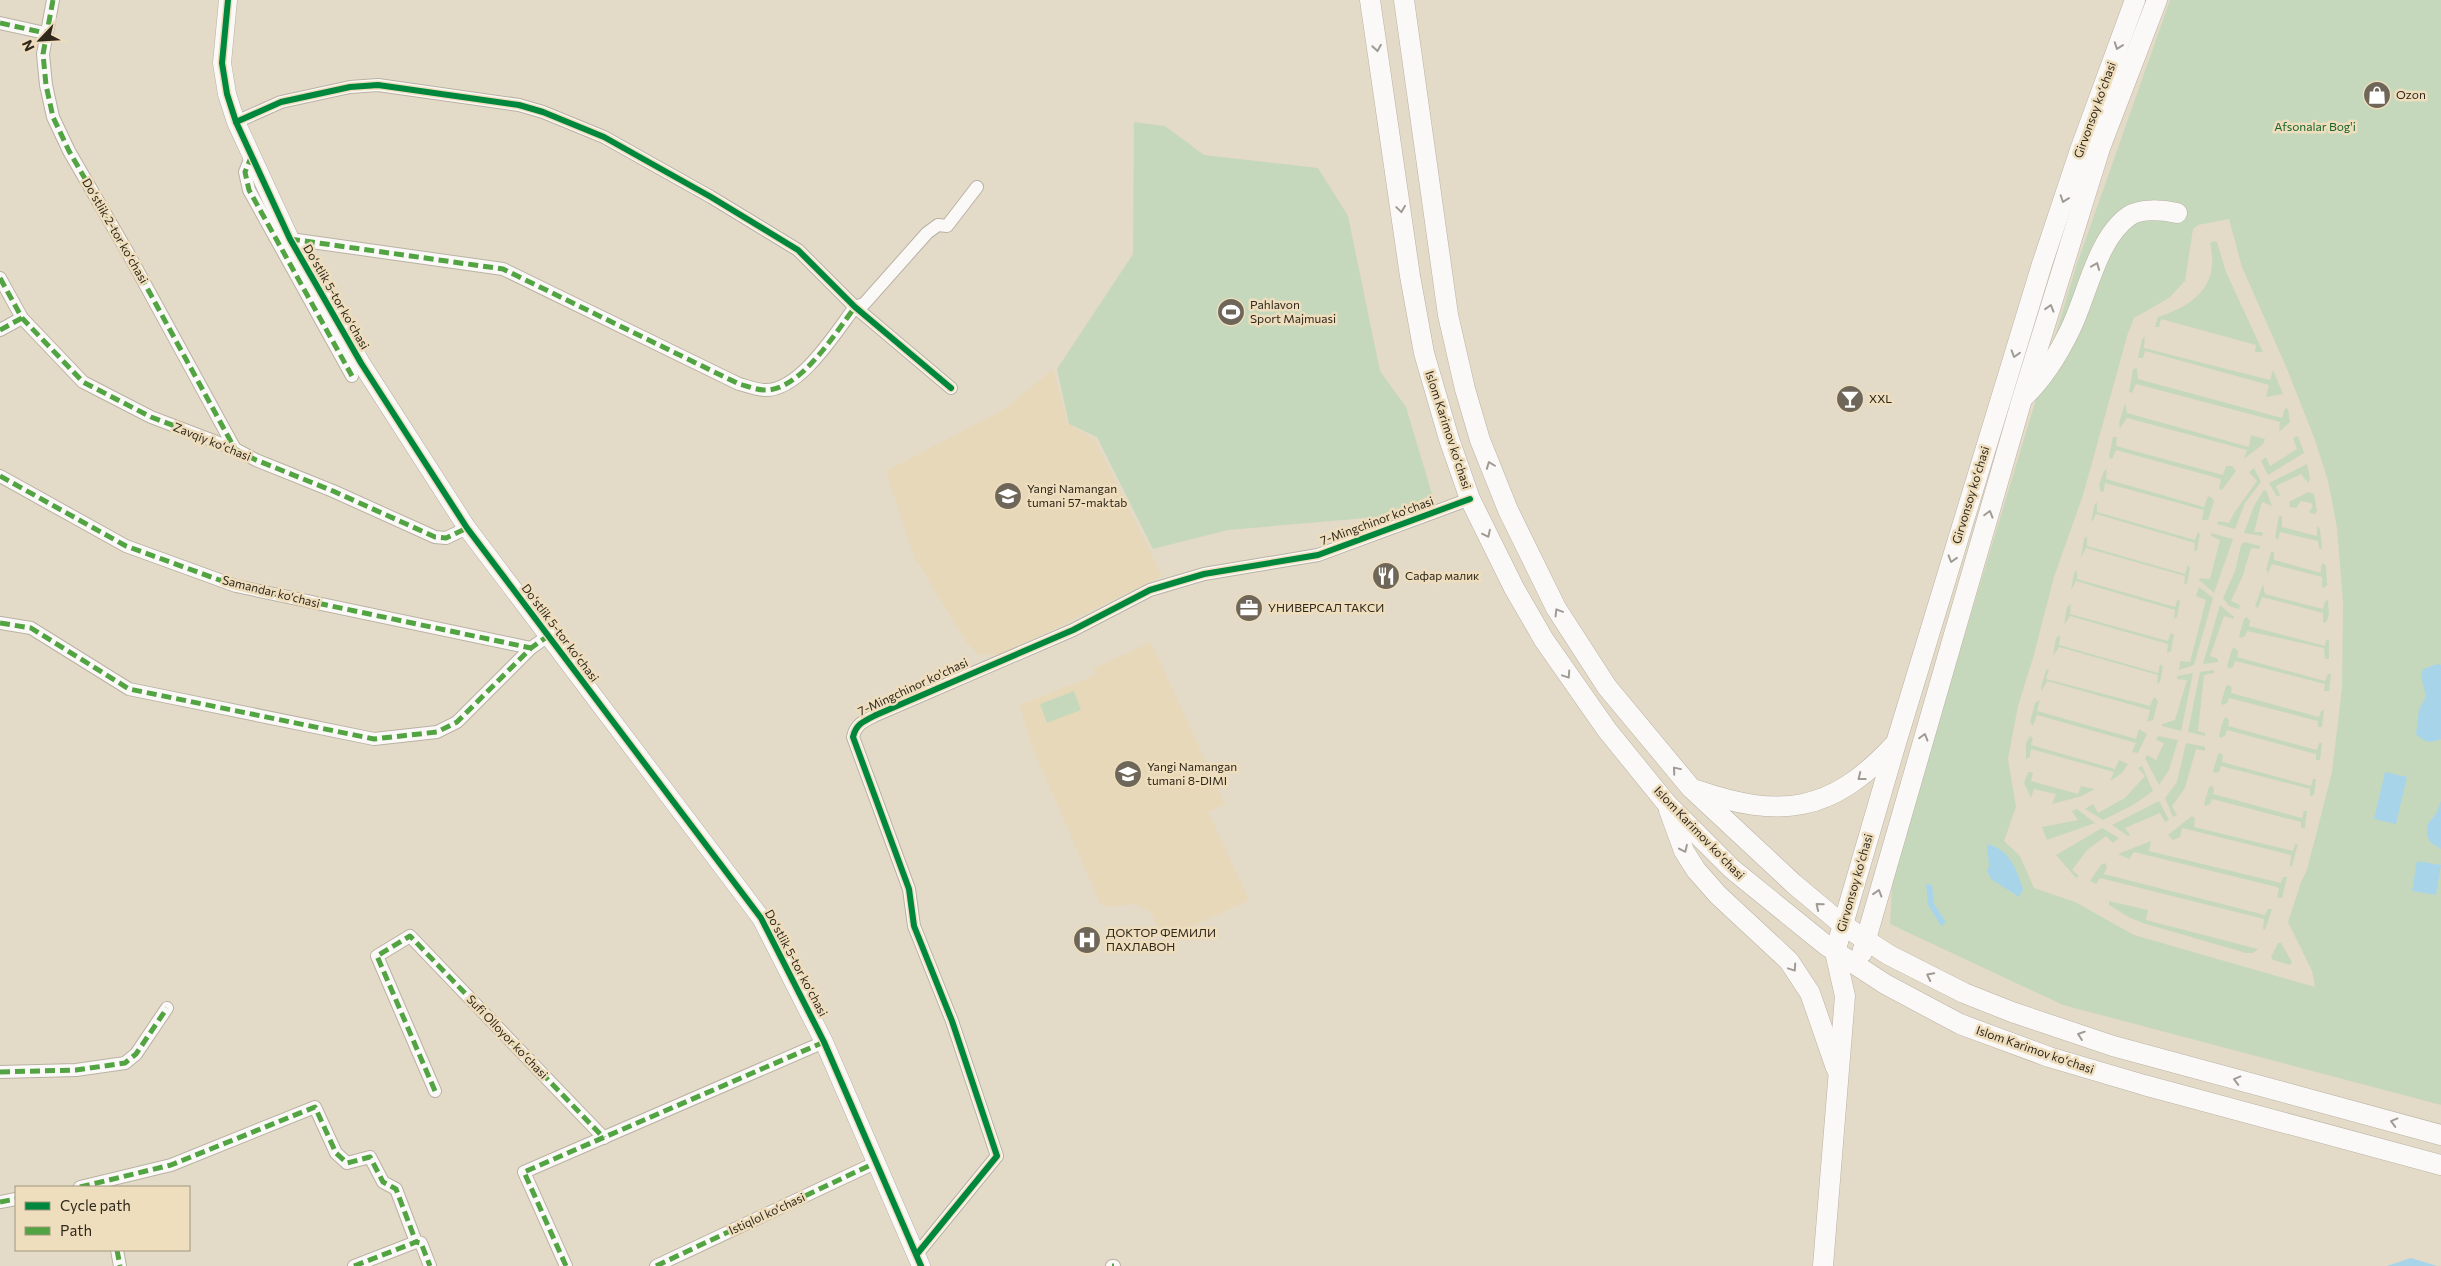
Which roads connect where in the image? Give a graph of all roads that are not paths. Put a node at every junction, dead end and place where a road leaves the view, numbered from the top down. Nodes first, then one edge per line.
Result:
1 (53, 0) edge
2 (228, 0) edge
3 (1370, 0) edge
4 (1404, 0) edge
5 (2135, 0) edge
6 (2157, 0) edge
7 (0, 23) edge
8 (45, 33) junction
9 (236, 122) junction
10 (1422, 123) junction
11 (1390, 128) junction
12 (252, 156) junction
13 (977, 187) dead end
14 (2177, 213) dead end
15 (290, 239) junction
16 (0, 278) edge
17 (855, 307) junction
18 (22, 318) junction
19 (0, 330) edge
20 (352, 376) dead end
21 (951, 388) dead end
22 (2022, 399) junction
23 (235, 449) junction
24 (0, 476) edge
25 (1470, 499) junction
26 (467, 528) junction
27 (0, 623) edge
28 (548, 636) junction
29 (531, 648) junction
30 (1896, 743) junction
31 (1691, 788) junction
32 (1667, 804) junction
33 (1843, 925) junction
34 (1865, 940) junction
35 (1835, 952) junction
36 (1858, 967) junction
37 (1845, 996) junction
38 (167, 1008) dead end
39 (824, 1042) junction
40 (0, 1072) edge
41 (1839, 1078) junction
42 (435, 1091) dead end
43 (2441, 1135) edge
44 (604, 1138) junction
45 (877, 1162) junction
46 (2441, 1165) edge
47 (84, 1186) edge
48 (15, 1199) edge
49 (0, 1202) edge
50 (416, 1242) junction
51 (117, 1251) edge
52 (919, 1260) edge
53 (120, 1266) edge
54 (354, 1266) edge
55 (430, 1266) edge
56 (566, 1266) edge
57 (656, 1266) edge
58 (1823, 1266) edge

1 - 8 street, Doʻstlik 2-tor koʻchasi
2 - 9 street, Doʻstlik 5-tor koʻchasi
3 -> 11 main road, Islom Karimov koʻchasi
4 - 10 main road, Islom Karimov koʻchasi
5 -> 30 main road, Girvonsoy koʻchasi
22 -> 6 main road, Girvonsoy koʻchasi
7 - 8 street
8 - 23 street, Doʻstlik 2-tor koʻchasi
9 - 12 street, Doʻstlik 5-tor koʻchasi
9 - 17 street
10 - 11 main road
31 -> 10 main road, Islom Karimov koʻchasi
11 -> 25 main road, Islom Karimov koʻchasi
12 - 15 street, Doʻstlik 5-tor koʻchasi
12 - 20 street
13 - 17 street
22 -> 14 main road
15 - 17 street
15 - 26 street, Doʻstlik 5-tor koʻchasi
16 - 18 street, Zavqiy koʻchasi
17 - 21 street
18 - 19 street
18 - 23 street, Zavqiy koʻchasi
34 -> 22 main road, Girvonsoy koʻchasi
23 - 26 street, Zavqiy koʻchasi
24 - 29 street, Samandar ko‘chasi
25 -> 32 main road, Islom Karimov koʻchasi
25 - 52 street, 7-Mingchinor ko'chasi
26 - 28 street, Doʻstlik 5-tor koʻchasi
27 - 29 street
28 - 29 street
28 - 39 street, Doʻstlik 5-tor koʻchasi
30 -> 31 main road
30 - 33 main road, Girvonsoy koʻchasi
33 -> 31 main road, Islom Karimov koʻchasi
32 - 35 main road, Islom Karimov koʻchasi
32 -> 41 main road
33 - 34 main road, Islom Karimov koʻchasi
33 - 35 main road, Girvonsoy koʻchasi
34 - 36 main road, Girvonsoy koʻchasi
43 -> 34 main road, Islom Karimov koʻchasi
35 - 36 main road, Islom Karimov koʻchasi
35 - 37 main road, Girvonsoy koʻchasi
36 - 37 main road, Girvonsoy koʻchasi
36 - 46 main road, Islom Karimov koʻchasi
37 - 41 main road, Girvonsoy koʻchasi
38 - 40 street
39 - 44 street
39 - 45 street, Doʻstlik 5-tor koʻchasi
41 - 58 main road, Girvonsoy koʻchasi
42 - 44 street, Sufi Olloyor koʻchasi
44 - 56 street
45 - 52 street, Doʻstlik 5-tor koʻchasi
45 - 57 street, Istiqlol ko‘chasi
47 - 50 street
48 - 49 street
50 - 54 street
50 - 55 street
51 - 53 street

